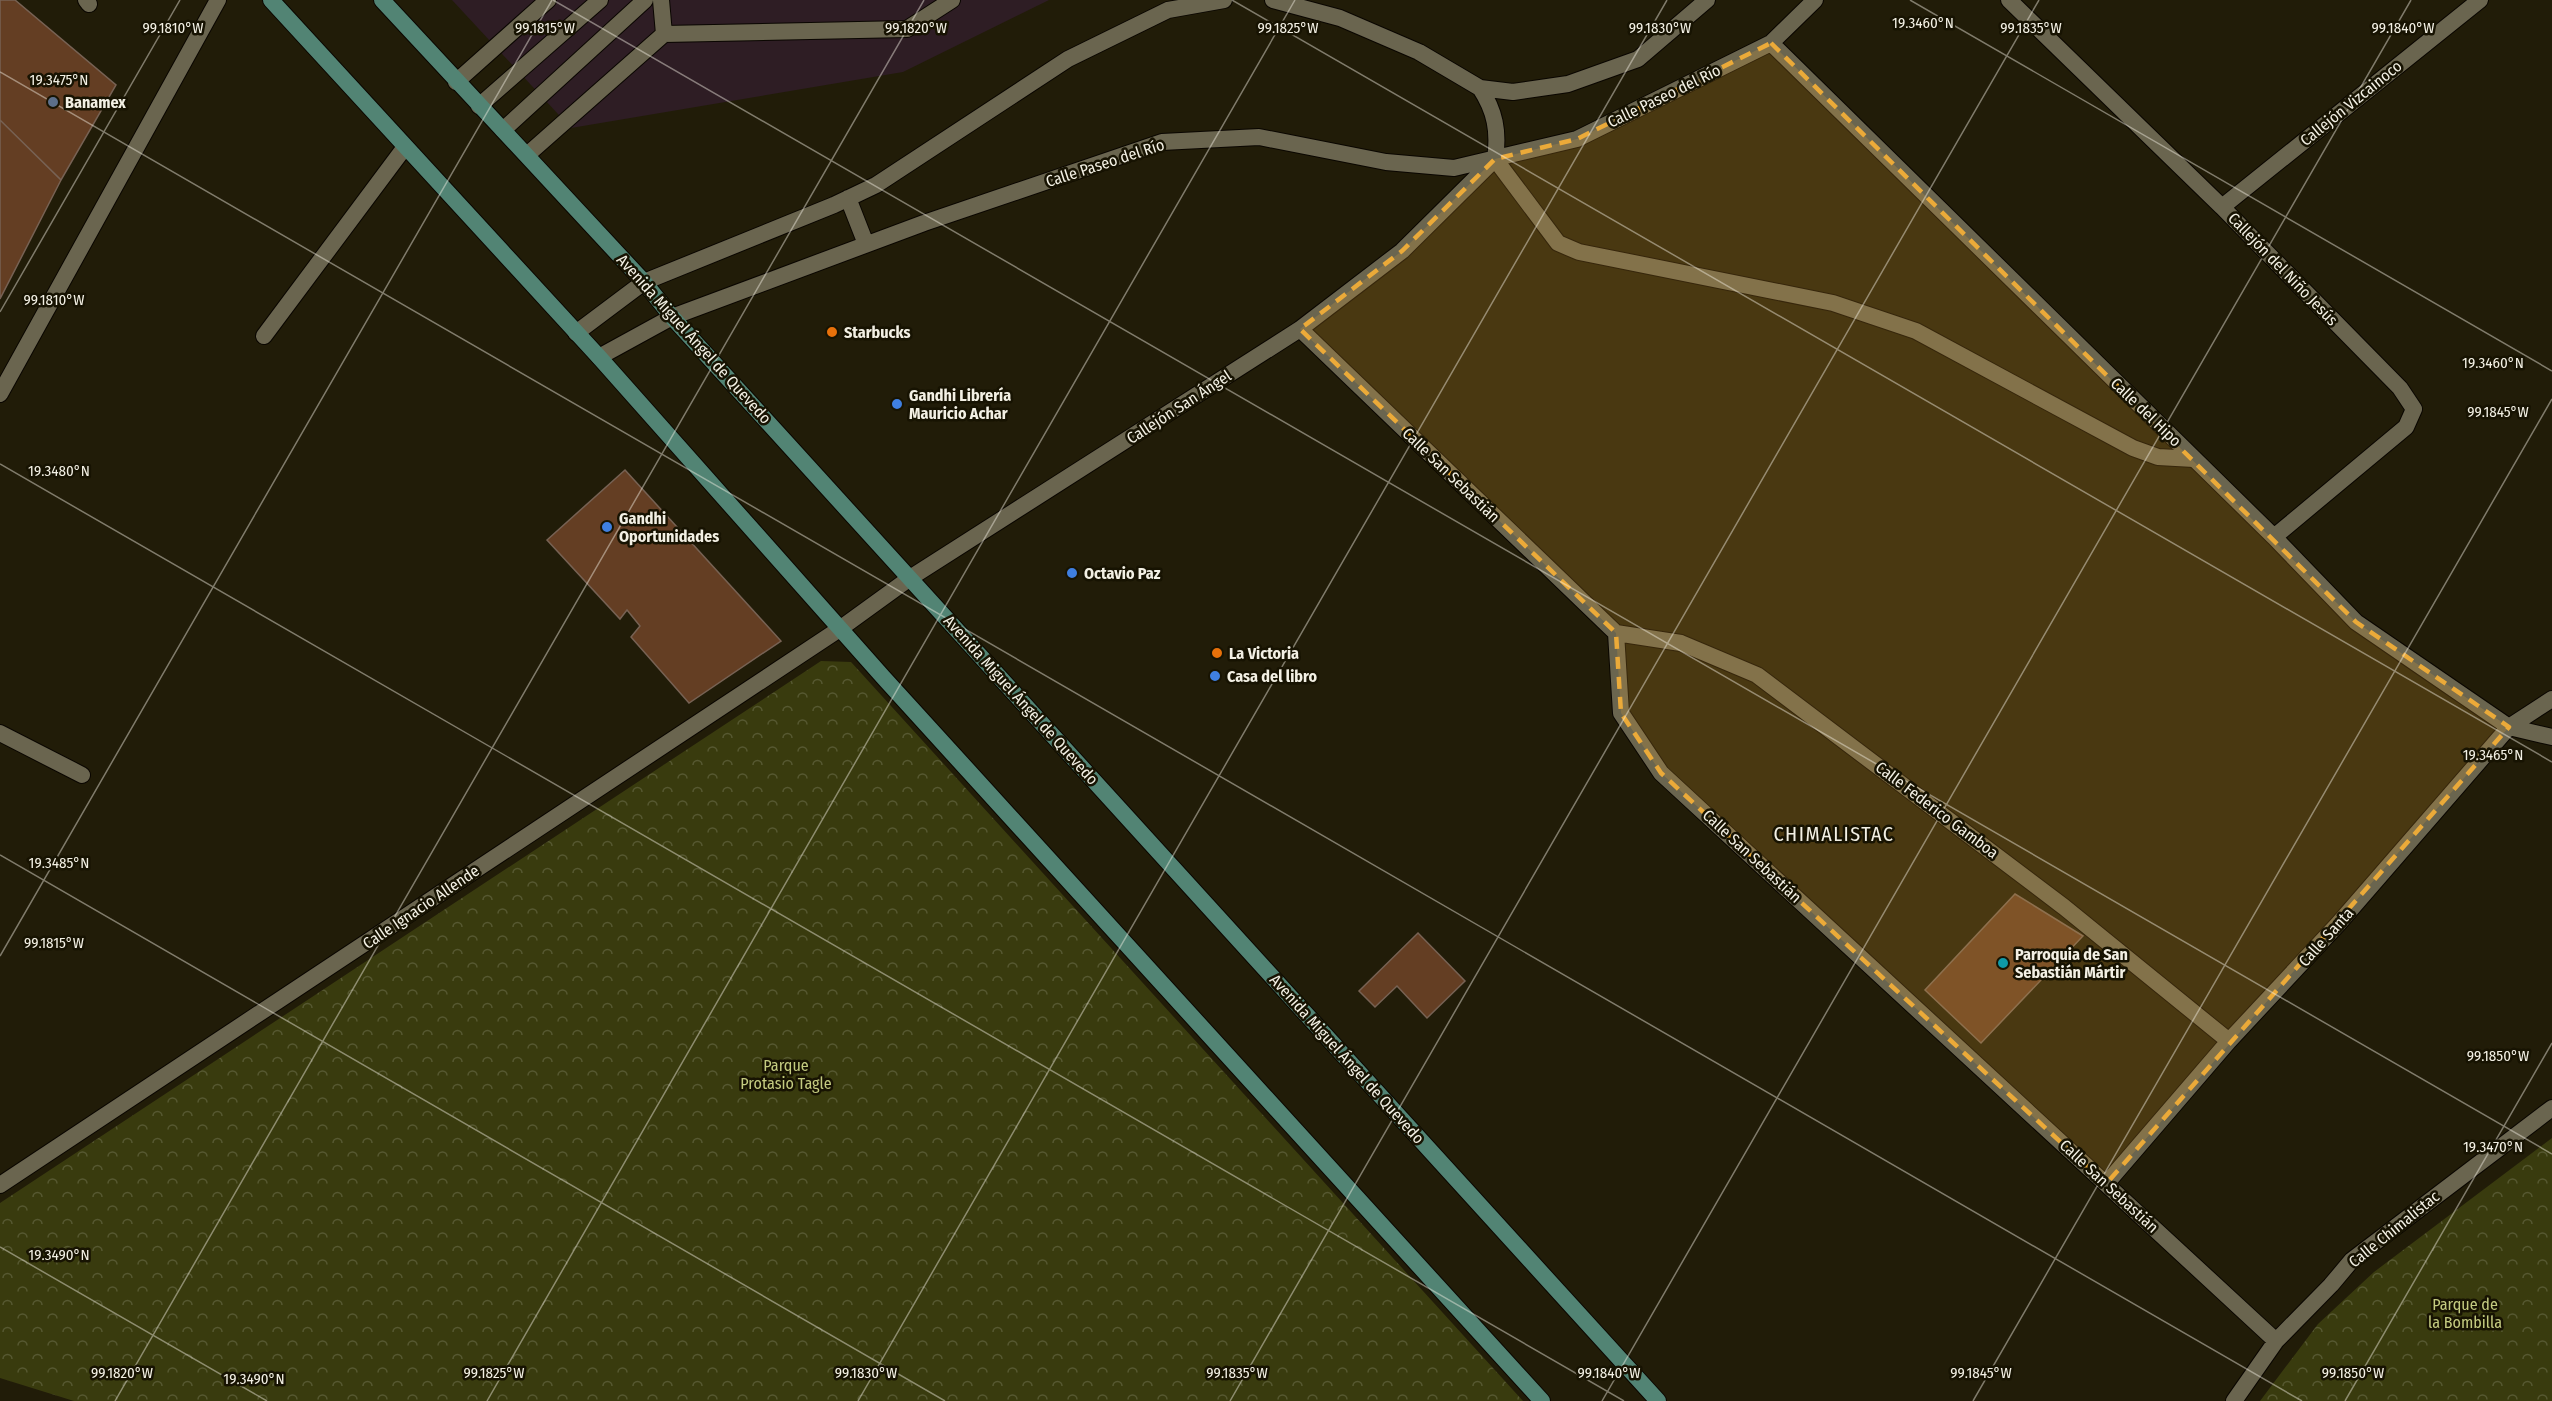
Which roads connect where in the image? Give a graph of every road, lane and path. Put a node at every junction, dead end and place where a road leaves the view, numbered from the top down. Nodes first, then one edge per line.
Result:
1 (218, 0) edge
2 (271, 0) edge
3 (382, 0) edge
4 (548, 0) edge
5 (600, 0) edge
6 (645, 0) edge
7 (661, 0) edge
8 (952, 0) edge
9 (1224, 0) edge
10 (1273, 0) edge
11 (1707, 0) edge
12 (1815, 0) edge
13 (2009, 0) edge
14 (2480, 0) edge
15 (664, 34) junction
16 (1771, 43) junction
17 (456, 82) junction
18 (1480, 88) junction
19 (479, 106) junction
20 (502, 130) junction
21 (405, 147) junction
22 (527, 155) junction
23 (1495, 159) junction
24 (848, 198) junction
25 (2222, 207) junction
26 (866, 244) junction
27 (644, 282) junction
28 (672, 317) junction
29 (1300, 329) junction
30 (576, 333) junction
31 (264, 336) dead end
32 (598, 357) junction
33 (0, 394) edge
34 (2194, 459) junction
35 (2274, 537) junction
36 (910, 578) junction
37 (841, 628) junction
38 (1616, 633) junction
39 (2552, 699) edge
40 (2509, 727) junction
41 (0, 733) edge
42 (2552, 737) edge
43 (82, 775) dead end
44 (2229, 1041) junction
45 (2552, 1108) edge
46 (2106, 1184) junction
47 (0, 1185) edge
48 (2276, 1341) junction
49 (1542, 1401) edge
50 (1658, 1401) edge
51 (2234, 1401) edge

1 - 33 street
2 - 21 main road
3 - 17 main road, Avenida Miguel Ángel de Quevedo
4 - 17 street
5 - 19 street
6 - 20 street
7 - 15 street
8 - 15 street
9 - 24 street
10 - 18 street
11 - 18 street
12 - 16 street, Calle Paseo del Río
13 - 25 street, Callejón del Niño Jesús
14 - 25 street, Callejón Vizcainoco
15 - 22 street
16 - 23 street, Calle Paseo del Río
16 - 34 street, Calle del Hipo
17 - 19 main road, Avenida Miguel Ángel de Quevedo
18 - 23 street
19 - 20 main road, Avenida Miguel Ángel de Quevedo
20 - 22 main road, Avenida Miguel Ángel de Quevedo
21 - 30 main road
21 - 31 street
22 - 27 main road, Avenida Miguel Ángel de Quevedo
23 - 26 street, Calle Paseo del Río
23 - 29 street, Callejón San Ángel
23 - 34 street
24 - 26 street
24 - 27 street
25 - 35 street, Callejón del Niño Jesús
26 - 28 street, Calle Paseo del Río
27 - 28 main road, Avenida Miguel Ángel de Quevedo
27 - 30 street
28 - 32 street, Calle Paseo del Río
28 - 36 main road, Avenida Miguel Ángel de Quevedo
29 - 36 street, Callejón San Ángel
29 - 38 street, Calle San Sebastián
30 - 32 main road
32 - 37 main road
34 - 35 street, Calle del Hipo
35 - 40 street, Calle del Hipo
36 - 37 street, Callejón San Ángel
36 - 50 main road, Avenida Miguel Ángel de Quevedo
37 - 47 street, Calle Ignacio Allende
37 - 49 main road
38 - 44 street, Calle Federico Gamboa
38 - 46 street, Calle San Sebastián
39 - 40 street, Calle Santa
40 - 42 street, Calle del Hipo
40 - 44 street, Calle Santa
41 - 43 street
44 - 46 street, Calle Santa
45 - 48 street, Calle Chimalistac
46 - 48 street, Calle San Sebastián
48 - 51 street, Calle Chimalistac

